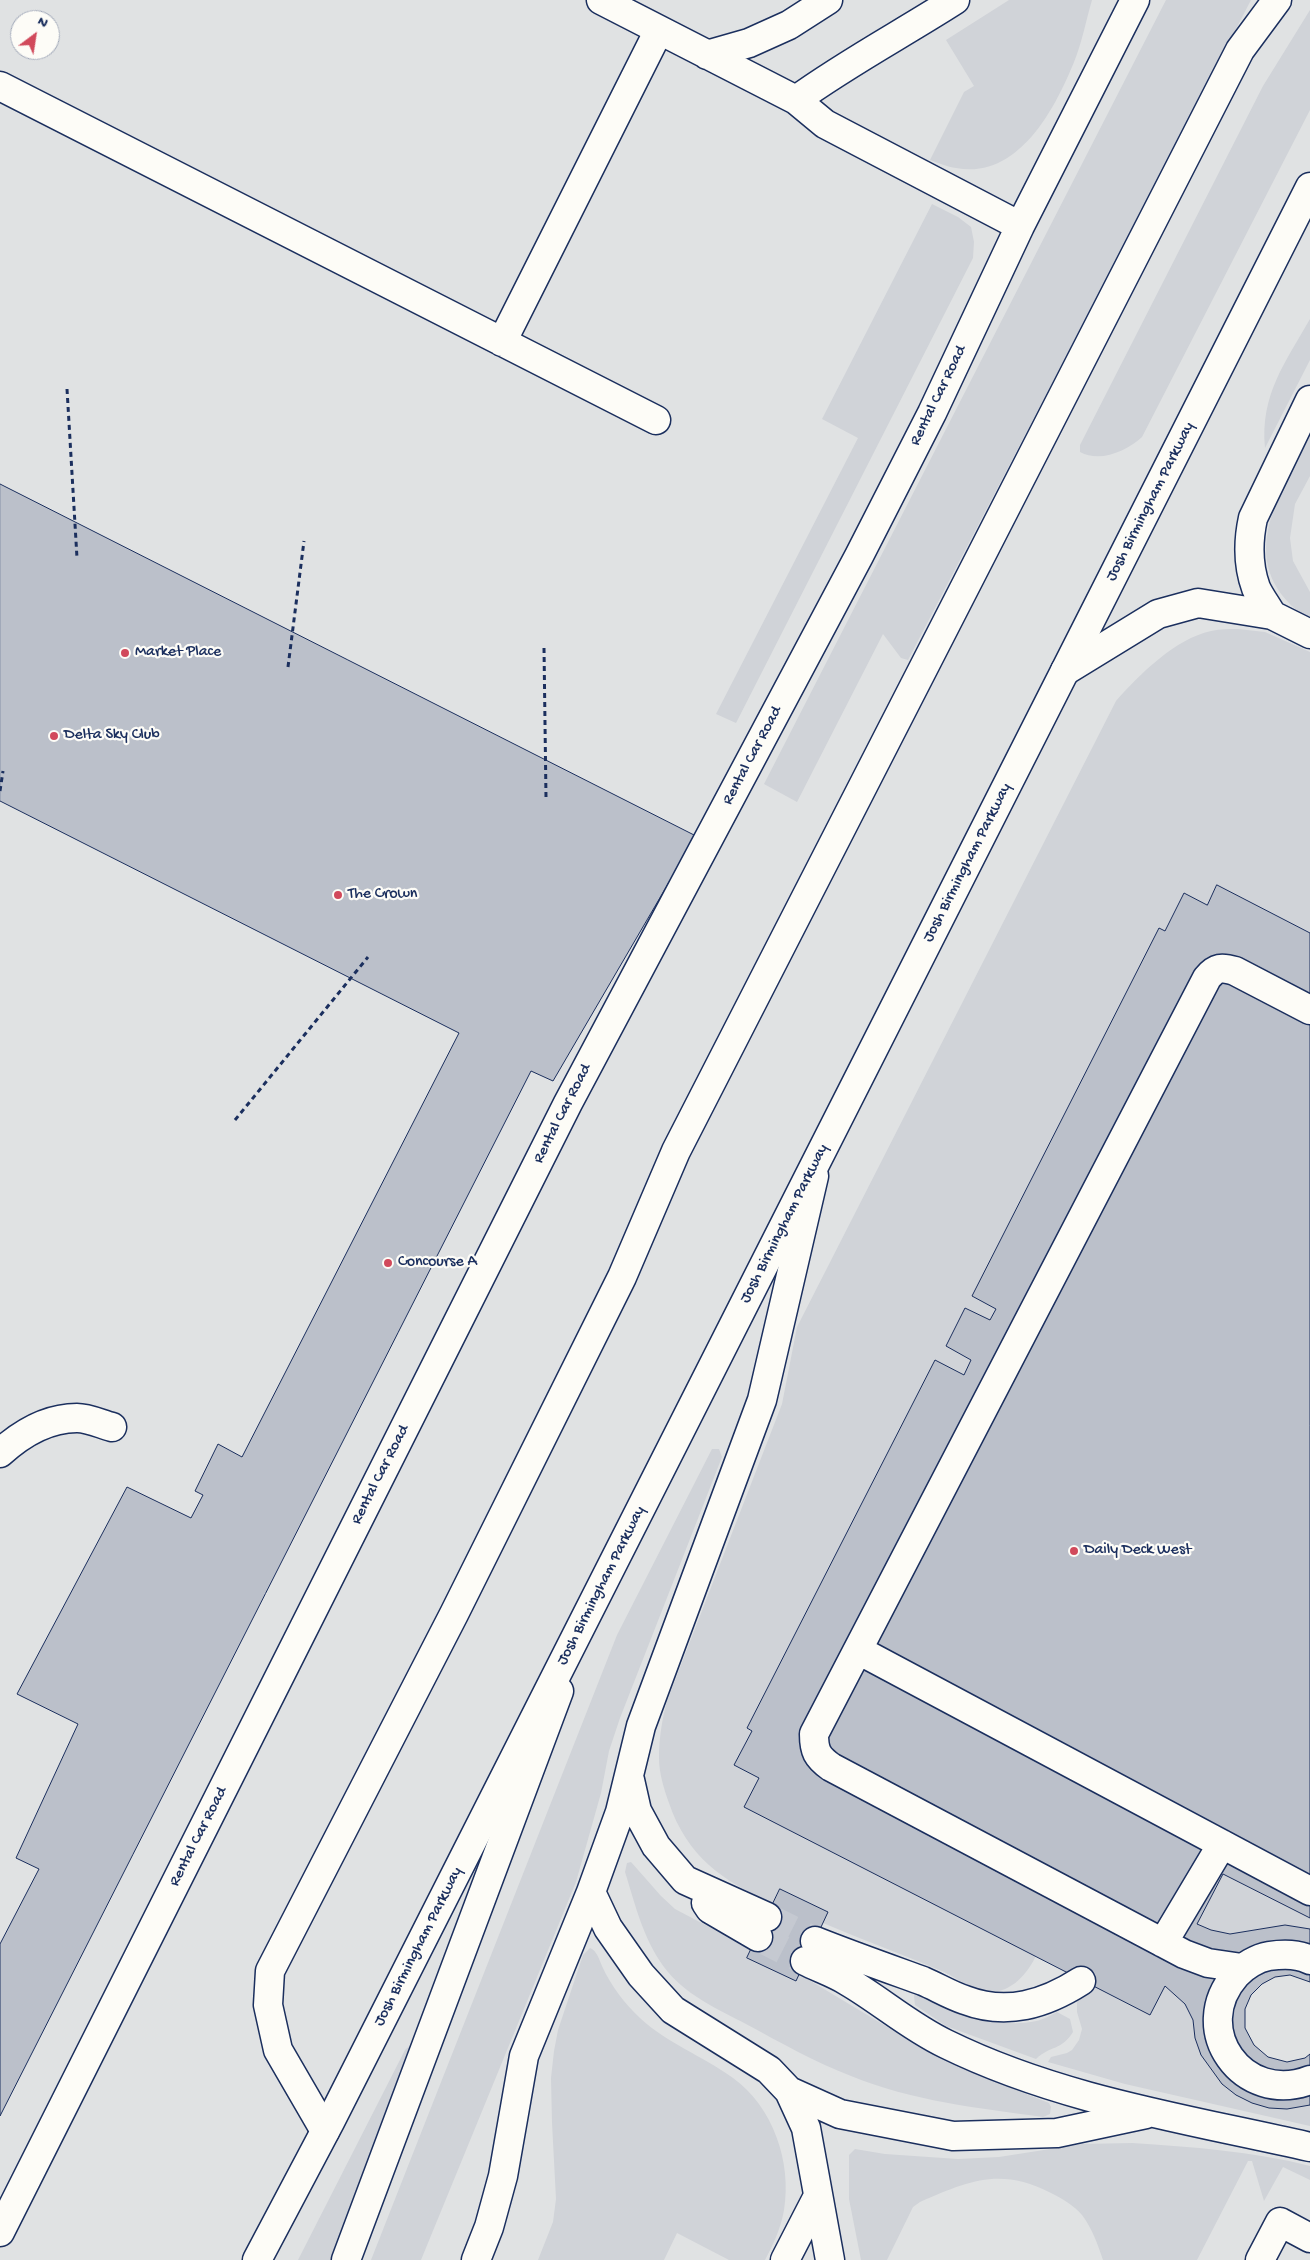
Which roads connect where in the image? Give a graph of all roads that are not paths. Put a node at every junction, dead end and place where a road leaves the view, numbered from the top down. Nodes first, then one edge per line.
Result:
1 (601, 0) edge
2 (828, 0) edge
3 (955, 0) edge
4 (1135, 0) edge
5 (1277, 0) edge
6 (659, 30) junction
7 (707, 55) junction
8 (0, 86) edge
9 (796, 100) junction
10 (1308, 195) edge
11 (1020, 226) junction
12 (502, 342) junction
13 (1310, 400) edge
14 (656, 420) dead end
15 (1272, 615) junction
16 (1310, 634) edge
17 (1065, 671) junction
18 (1310, 1010) edge
19 (819, 1156) junction
20 (112, 1427) dead end
21 (0, 1453) edge
22 (590, 1610) junction
23 (858, 1650) junction
24 (629, 1776) junction
25 (1222, 1844) junction
26 (1310, 1890) edge
27 (590, 1892) junction
28 (762, 1927) tunnel mouth
29 (1163, 1943) junction
30 (1310, 1960) edge
31 (1242, 1968) junction
32 (1081, 1981) dead end
33 (1310, 2080) edge
34 (789, 2091) junction
35 (1153, 2113) junction
36 (325, 2131) junction
37 (1310, 2147) edge
38 (818, 2196) junction
39 (0, 2232) edge
40 (1310, 2238) edge
41 (258, 2259) edge
42 (346, 2260) edge
43 (476, 2260) edge
44 (785, 2260) edge
45 (830, 2260) edge
46 (1260, 2260) edge

1 - 6 main road
2 - 7 main road
3 - 9 main road
4 - 11 main road, Rental Car Road
5 - 36 main road
6 - 7 main road
6 - 12 main road
7 - 9 main road
8 - 12 main road
9 - 11 main road
10 - 17 main road, Josh Birmingham Parkway
11 - 39 main road, Rental Car Road
12 - 14 main road
13 - 15 main road
15 - 16 main road
15 - 17 main road
17 - 19 main road, Josh Birmingham Parkway
18 - 23 main road
19 - 22 main road, Josh Birmingham Parkway
19 - 24 main road
20 - 21 main road
22 - 36 main road, Josh Birmingham Parkway
22 - 42 main road
23 - 25 main road
23 - 29 main road
24 - 27 main road
24 - 28 main road
25 - 26 main road
25 - 29 main road
27 - 34 main road
27 - 43 main road
29 - 31 main road
30 - 31 main road
31 - 33 main road
32 - 35 main road
34 - 35 main road
34 - 38 main road
35 - 37 main road
36 - 41 main road, Josh Birmingham Parkway
38 - 44 main road
38 - 45 main road
40 - 46 main road

